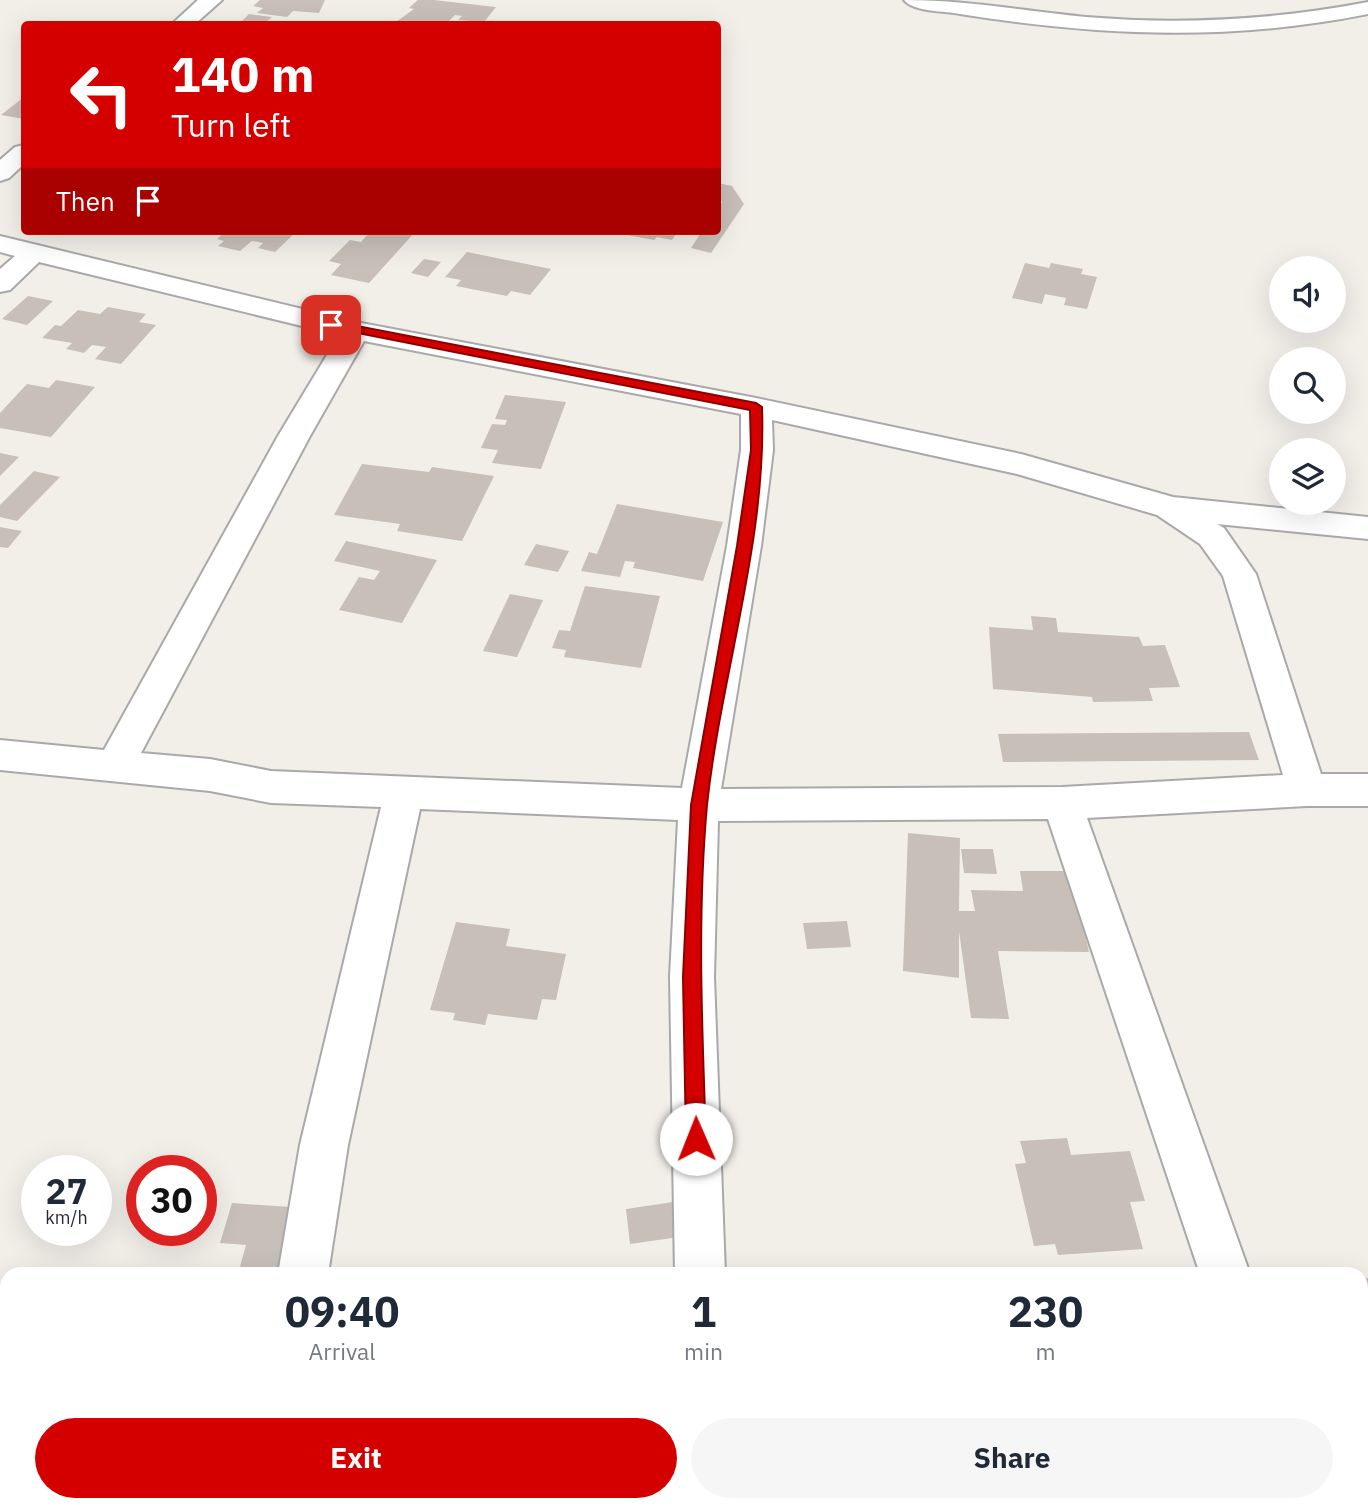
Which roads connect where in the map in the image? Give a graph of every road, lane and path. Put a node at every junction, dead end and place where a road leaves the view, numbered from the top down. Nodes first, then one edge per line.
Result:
1 (211, 0) edge
2 (915, 0) edge
3 (1368, 8) edge
4 (185, 21) edge
5 (21, 155) edge
6 (0, 173) edge
7 (0, 244) edge
8 (34, 252) junction
9 (0, 284) edge
10 (356, 331) junction
11 (756, 407) junction
12 (1169, 507) junction
13 (1368, 528) edge
14 (0, 755) edge
15 (115, 765) junction
16 (1307, 790) junction
17 (1368, 790) edge
18 (404, 792) junction
19 (1062, 803) junction
20 (699, 805) junction
21 (304, 1267) edge
22 (700, 1267) edge
23 (1223, 1267) edge

1 - 4 street
2 - 3 street
5 - 6 street
7 - 8 street
8 - 9 street
8 - 10 street
10 - 11 street
10 - 15 street
11 - 12 street
11 - 20 street
12 - 13 street
12 - 16 street
14 - 15 street
15 - 18 street
16 - 17 street
16 - 19 street
18 - 20 street
18 - 21 street
19 - 20 street
19 - 23 street
20 - 22 street

